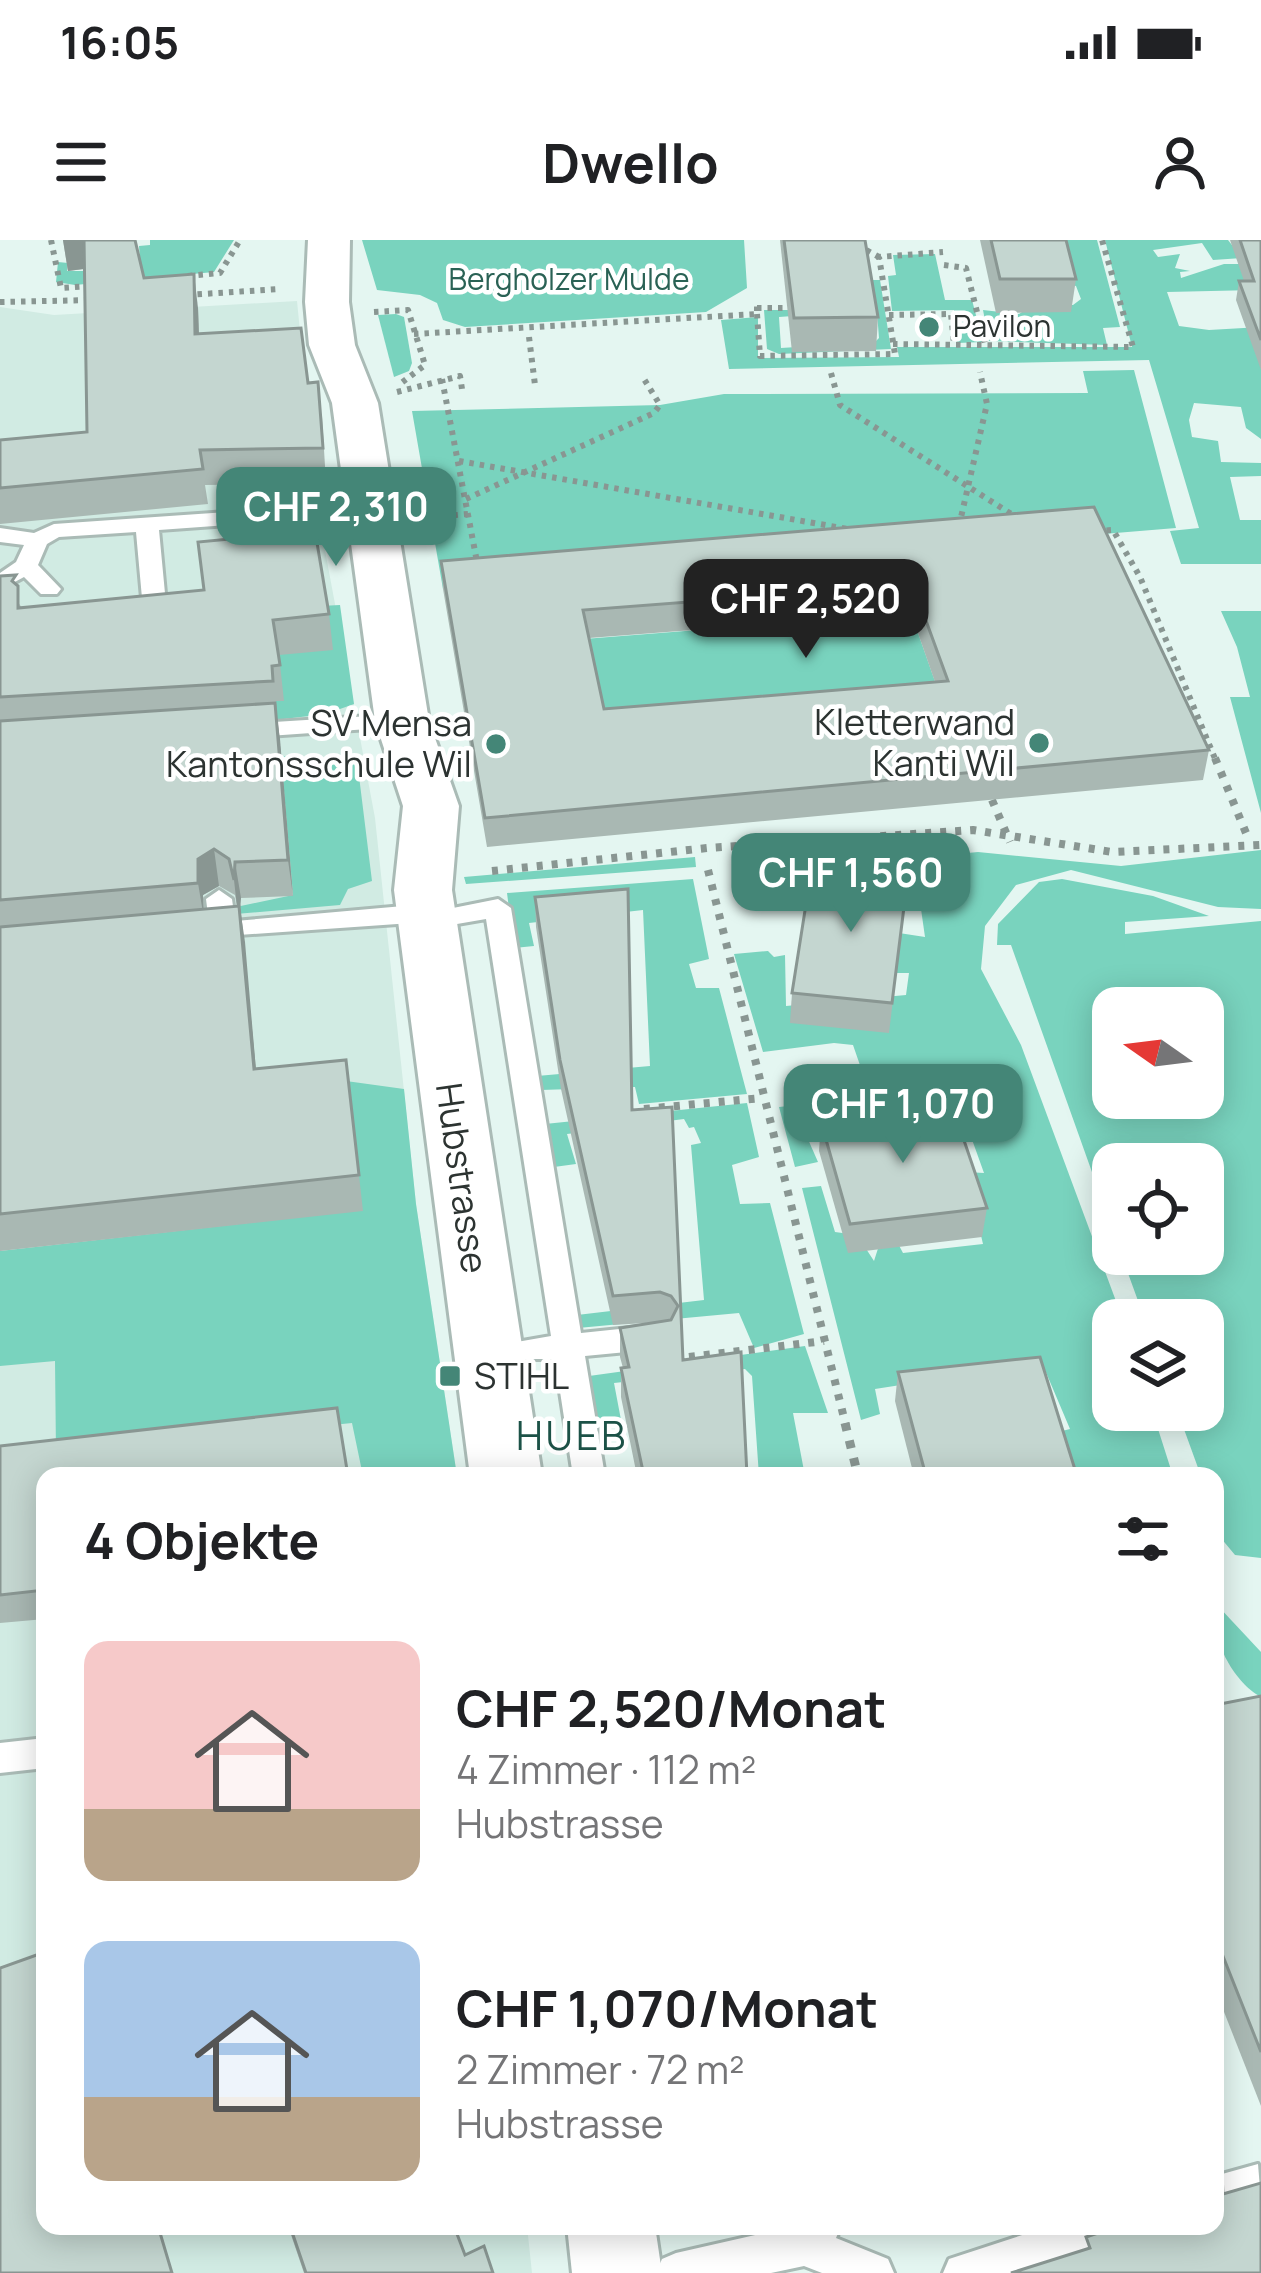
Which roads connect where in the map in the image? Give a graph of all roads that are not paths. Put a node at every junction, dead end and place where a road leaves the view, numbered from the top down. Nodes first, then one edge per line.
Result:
1 (333, 240) edge
2 (371, 509) junction
3 (147, 524) junction
4 (0, 535) edge
5 (37, 540) junction
6 (26, 566) junction
7 (0, 583) edge
8 (48, 605) edge
9 (106, 608) edge
10 (402, 721) junction
11 (208, 733) edge
12 (447, 895) junction
13 (219, 899) edge
14 (223, 931) junction
15 (179, 934) edge
16 (658, 1337) edge
17 (569, 1346) junction
18 (522, 1351) dead end
19 (505, 1467) edge
20 (588, 1467) edge
21 (36, 1754) edge
22 (0, 1758) edge
23 (1258, 2183) edge
24 (1224, 2193) edge
25 (612, 2235) edge
26 (1086, 2235) edge
27 (799, 2244) edge
28 (617, 2273) edge
29 (676, 2273) edge
30 (874, 2273) edge
31 (964, 2273) edge

1 - 2 street, Hubstrasse
2 - 3 lane
2 - 10 street, Hubstrasse
3 - 5 lane
3 - 9 lane
4 - 5 lane
5 - 6 lane
6 - 7 lane
6 - 8 lane
10 - 11 lane
10 - 12 street, Hubstrasse
12 - 14 lane
12 - 17 lane
12 - 19 street, Hubstrasse
13 - 14 lane
14 - 15 lane
16 - 17 lane
17 - 18 lane
17 - 20 lane
21 - 22 lane
23 - 24 lane
25 - 28 street
26 - 31 lane
27 - 29 lane
27 - 30 lane

